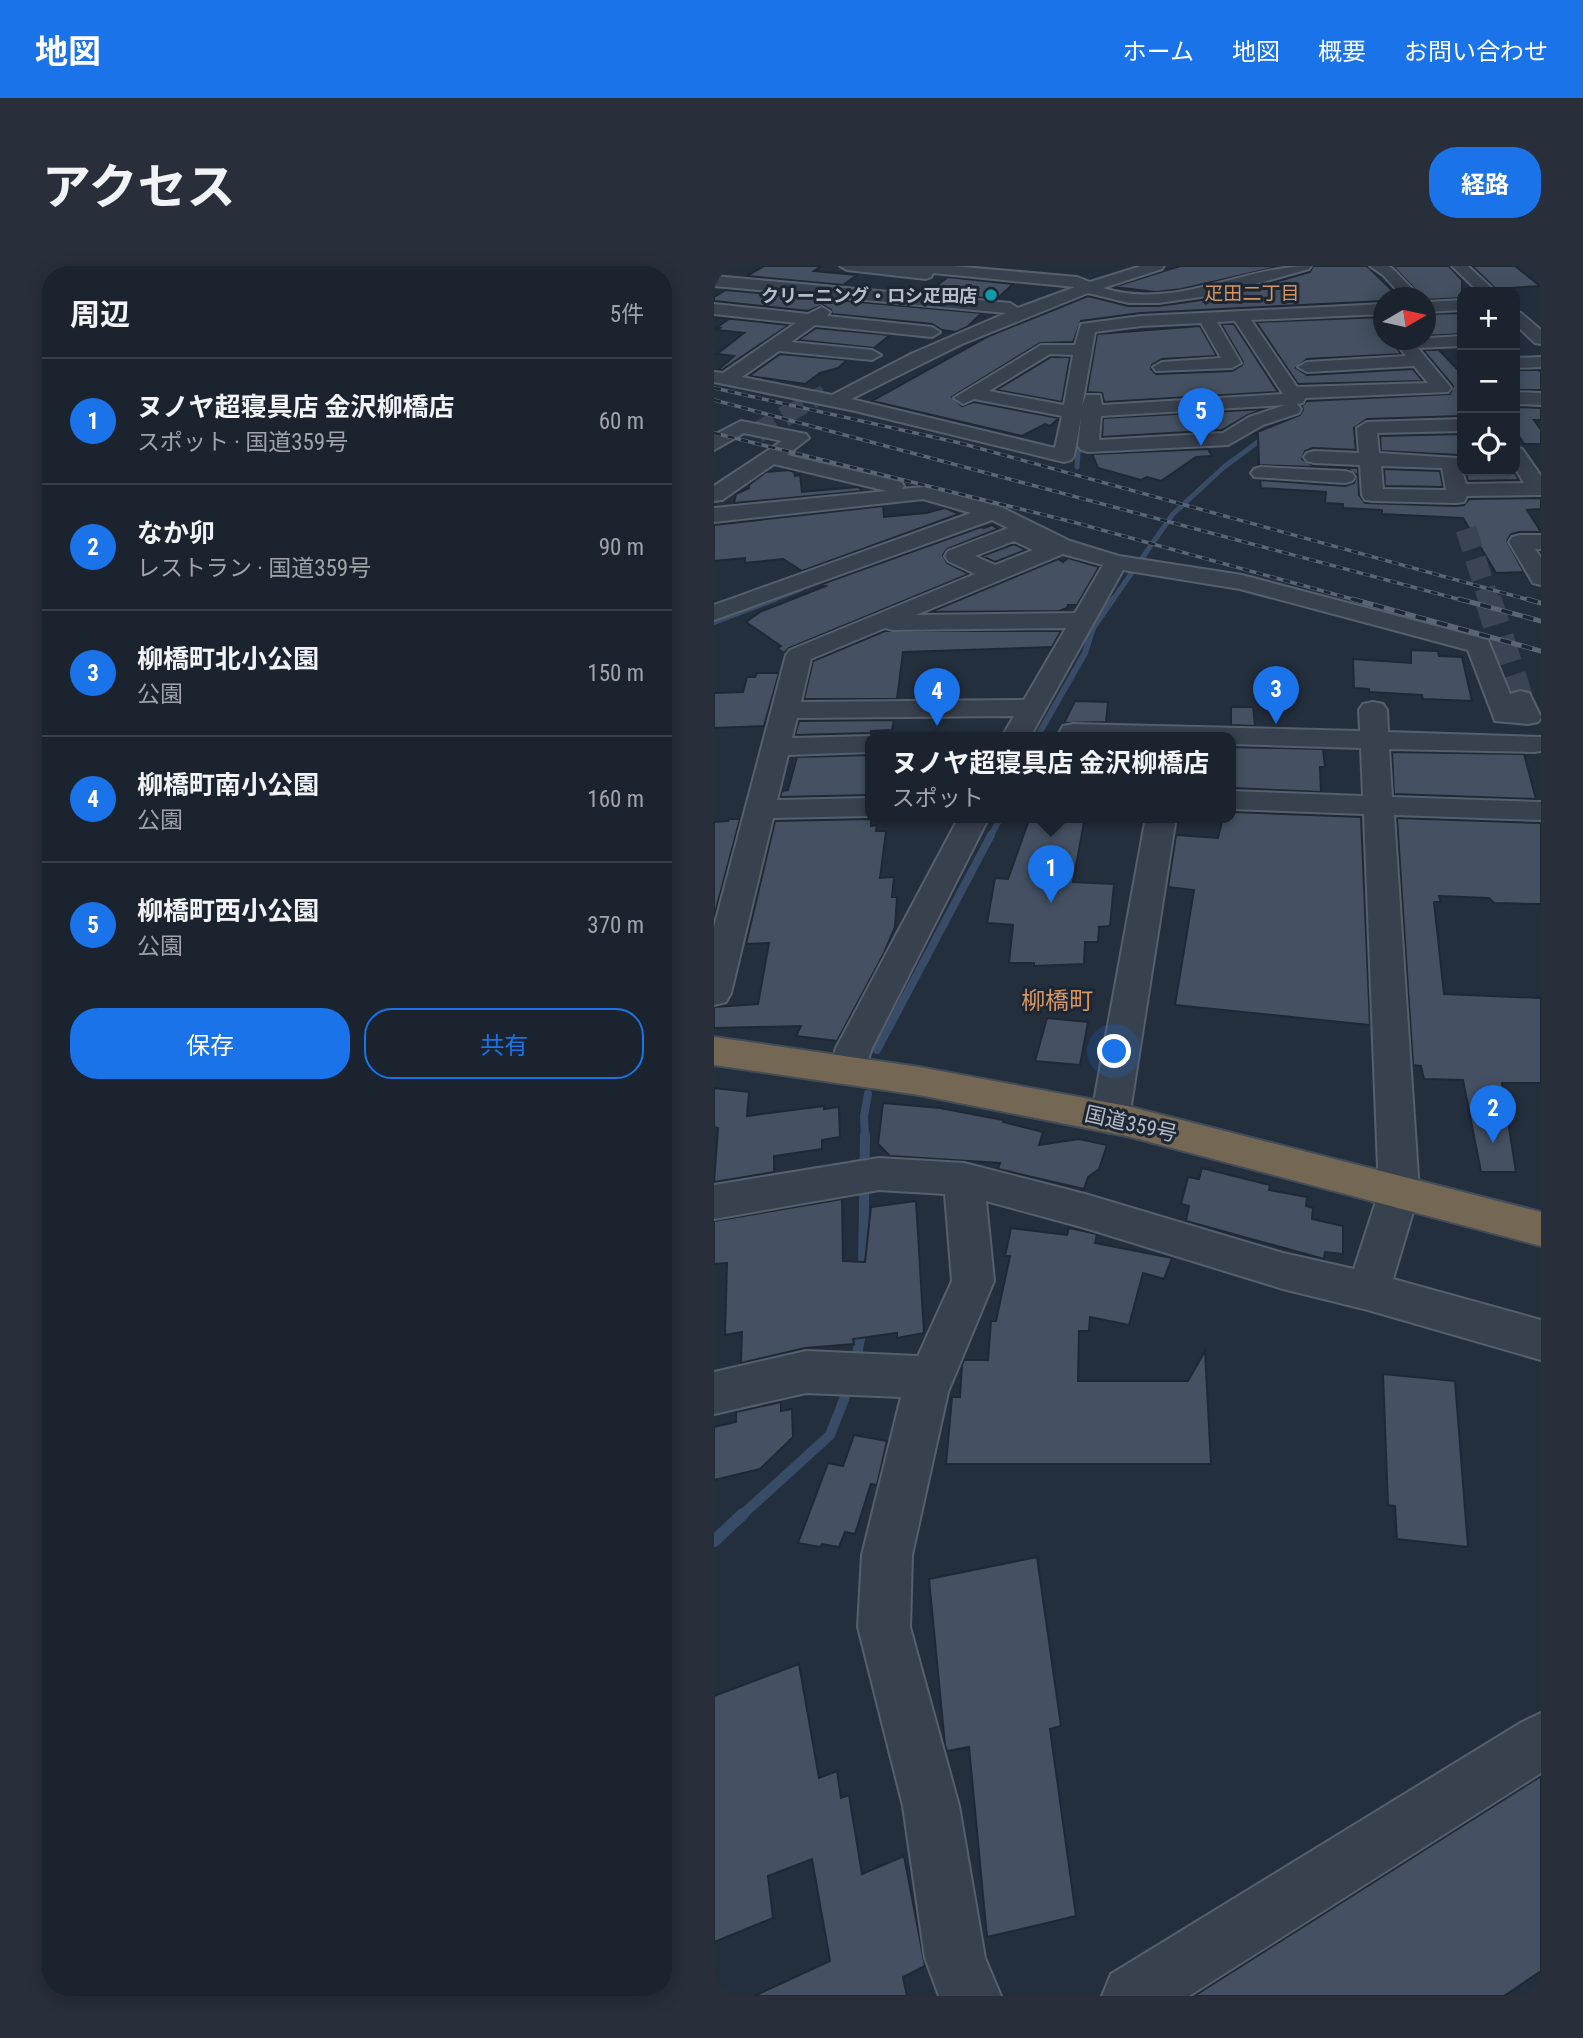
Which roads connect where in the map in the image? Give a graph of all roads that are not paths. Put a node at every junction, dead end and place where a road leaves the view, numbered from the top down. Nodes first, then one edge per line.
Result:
1 (847, 266) edge
2 (902, 266) edge
3 (1131, 266) edge
4 (1157, 266) edge
5 (1377, 266) edge
6 (1459, 266) edge
7 (942, 268) edge
8 (880, 269) junction
9 (1308, 273) edge
10 (714, 281) edge
11 (1076, 286) junction
12 (1402, 287) edge
13 (1482, 287) edge
14 (1226, 289) junction
15 (849, 293) junction
16 (1328, 296) dead end
17 (1129, 299) junction
18 (1457, 305) edge
19 (1436, 306) edge
20 (1010, 307) junction
21 (990, 308) junction
22 (1373, 310) edge
23 (1341, 312) junction
24 (718, 313) edge
25 (1541, 314) edge
26 (1262, 315) junction
27 (1240, 317) junction
28 (1206, 318) junction
29 (1457, 318) edge
30 (813, 319) junction
31 (1436, 319) edge
32 (1141, 321) junction
33 (1098, 324) junction
34 (932, 332) junction
35 (1540, 337) edge
36 (1520, 338) edge
37 (1282, 341) dead end
38 (1436, 341) edge
39 (1457, 341) edge
40 (1256, 343) junction
41 (775, 345) junction
42 (1082, 350) junction
43 (1411, 350) edge
44 (872, 355) junction
45 (1157, 355) junction
46 (1541, 362) edge
47 (1520, 363) edge
48 (1422, 364) junction
49 (1450, 366) dead end
50 (1273, 369) junction
51 (720, 378) edge
52 (837, 389) junction
53 (797, 393) junction
54 (971, 393) junction
55 (1294, 396) junction
56 (1520, 398) edge
57 (1541, 399) edge
58 (1179, 405) junction
59 (1082, 411) junction
60 (921, 421) junction
61 (1457, 425) edge
62 (715, 448) edge
63 (770, 457) junction
64 (1314, 457) dead end
65 (1520, 460) edge
66 (1371, 468) junction
67 (1261, 473) dead end
68 (714, 479) edge
69 (1540, 489) edge
70 (924, 494) junction
71 (714, 495) edge
72 (1459, 502) junction
73 (992, 512) junction
74 (714, 515) edge
75 (1541, 541) edge
76 (1057, 548) junction
77 (1116, 562) junction
78 (995, 574) junction
79 (1541, 578) edge
80 (714, 613) edge
81 (1083, 620) junction
82 (869, 624) junction
83 (1033, 708) junction
84 (785, 710) junction
85 (1530, 710) edge
86 (1374, 724) junction
87 (1175, 727) edge
88 (1019, 732) edge
89 (1073, 732) edge
90 (865, 744) edge
91 (776, 747) junction
92 (1538, 754) edge
93 (1236, 800) edge
94 (1378, 805) junction
95 (865, 807) edge
96 (760, 809) junction
97 (1541, 811) edge
98 (971, 823) edge
99 (1160, 823) edge
100 (714, 993) edge
101 (714, 1051) edge
102 (848, 1070) junction
103 (1110, 1118) junction
104 (964, 1179) junction
105 (1399, 1192) junction
106 (714, 1202) edge
107 (1541, 1229) edge
108 (1368, 1291) junction
109 (1541, 1340) edge
110 (932, 1377) junction
111 (714, 1393) edge
112 (1541, 1741) edge
113 (970, 1996) edge
114 (1133, 1996) edge

1 - 8 street
2 - 7 street
3 - 11 street
4 - 11 street
5 - 12 street
6 - 13 street
7 - 11 street
8 - 11 street
8 - 15 street
9 - 14 street
10 - 15 street
11 - 17 street
11 - 20 street
11 - 52 street
14 - 17 street
14 - 26 street
15 - 21 street
15 - 30 street
16 - 23 street
17 - 32 street
18 - 19 street
20 - 21 street
20 - 52 street
21 - 34 street
22 - 23 street
23 - 26 street
24 - 30 street
25 - 35 street
26 - 27 street
27 - 28 street
27 - 40 street
28 - 32 street
28 - 45 street
29 - 31 street
30 - 34 street
30 - 41 street
32 - 33 street
32 - 45 street
33 - 42 street
33 - 59 street
34 - 44 street
35 - 36 street
37 - 40 street
38 - 39 street
40 - 50 street
41 - 44 street
41 - 51 street
42 - 54 street
42 - 59 street
43 - 48 street
44 - 52 street
45 - 58 street
46 - 47 street
48 - 49 street
48 - 50 street
48 - 55 street
50 - 55 street
51 - 53 street
52 - 53 street
52 - 53 street
52 - 60 street
54 - 59 street
54 - 60 street
55 - 58 street
55 - 59 street
56 - 57 street
58 - 59 street
59 - 60 street
61 - 66 street
62 - 63 street
62 - 68 street
63 - 70 street
63 - 71 street
64 - 66 street
65 - 69 street
66 - 67 street
66 - 72 street
66 - 72 street
69 - 72 street
70 - 73 street
70 - 74 street
73 - 76 street
73 - 80 street
75 - 79 street
76 - 77 street
76 - 78 street
76 - 78 street
77 - 81 street
77 - 85 street
78 - 82 street
81 - 82 street
81 - 83 street
82 - 84 street
83 - 84 street
83 - 88 street
84 - 91 street
85 - 92 street
86 - 87 street
86 - 92 street
86 - 94 street
87 - 89 street
90 - 91 street
91 - 96 street
93 - 94 street
94 - 97 street
94 - 105 street
95 - 96 street
96 - 100 street
98 - 102 street
99 - 103 street
101 - 102 highway, 国道359号
102 - 103 highway, 国道359号
103 - 105 highway, 国道359号
104 - 106 street
104 - 108 street
104 - 110 street
105 - 107 highway, 国道359号
105 - 108 street
108 - 109 street
110 - 111 street
110 - 113 street
112 - 114 street

